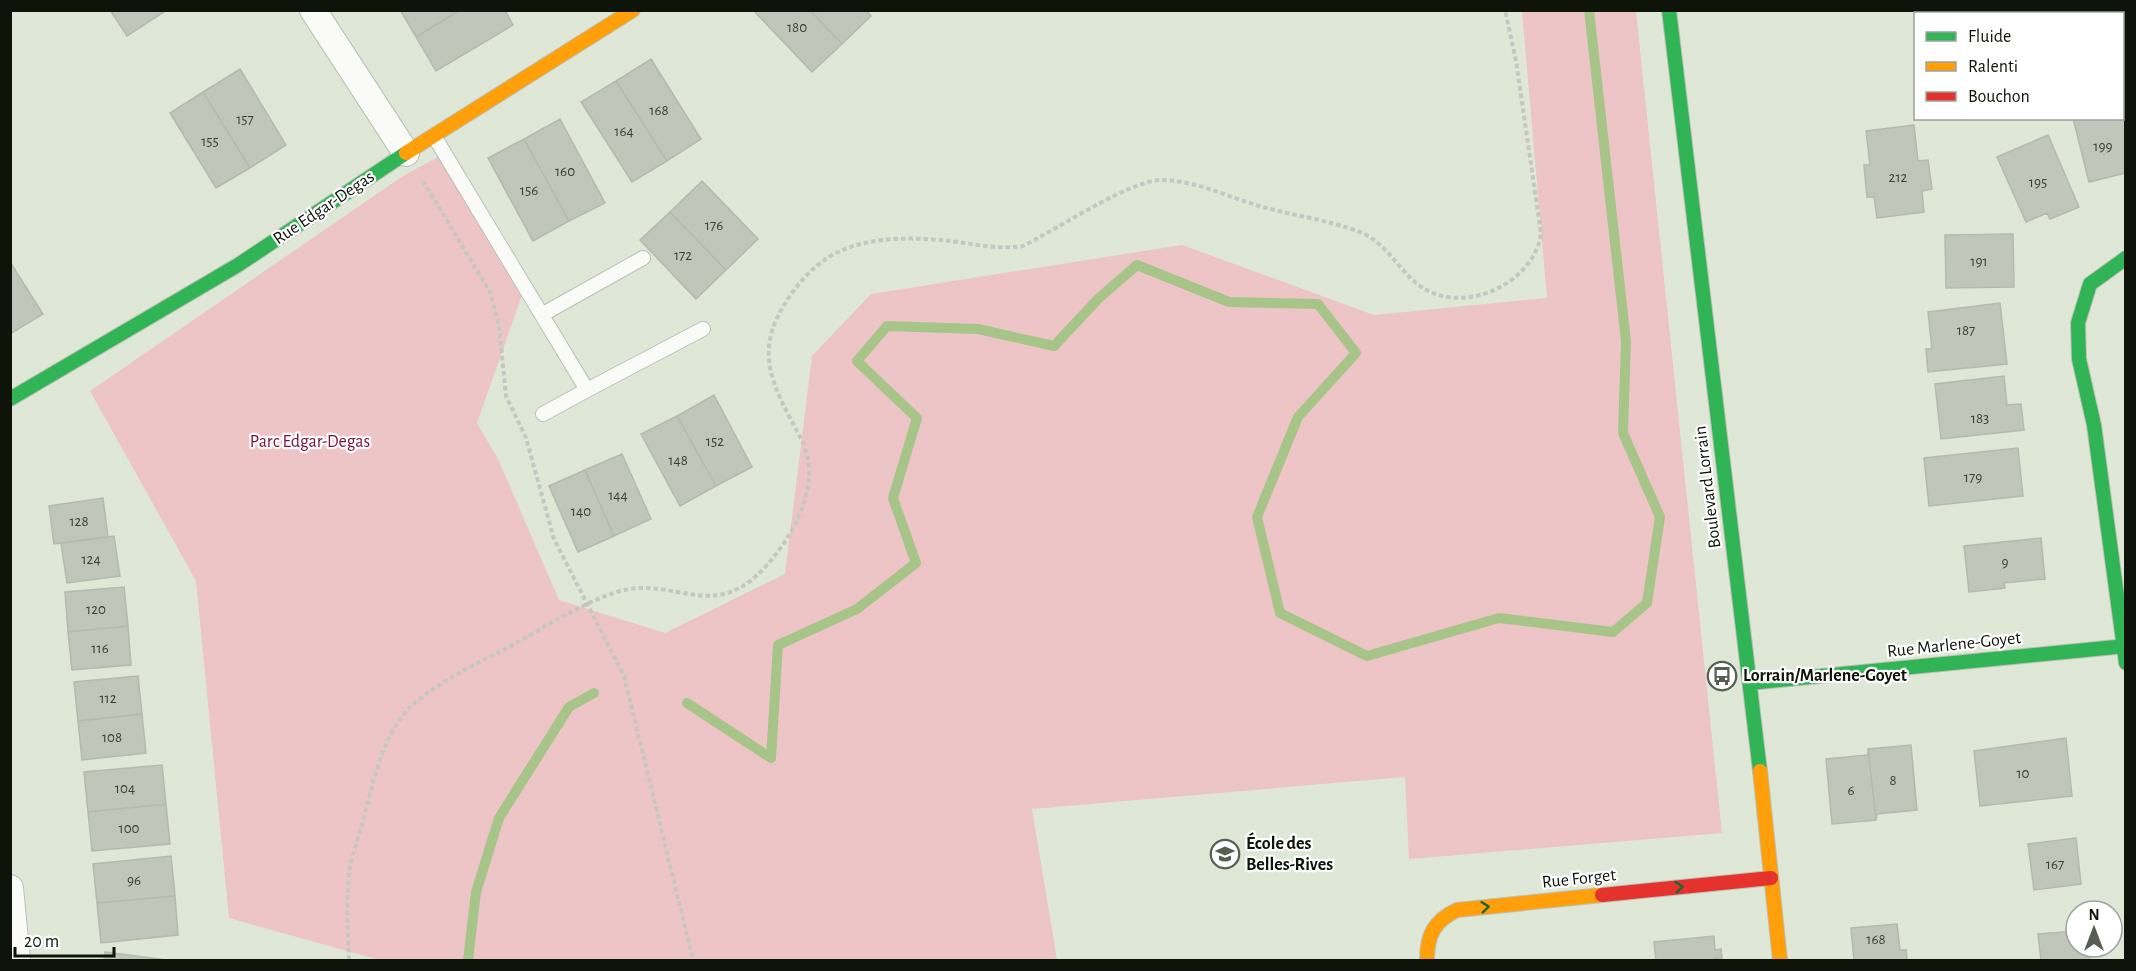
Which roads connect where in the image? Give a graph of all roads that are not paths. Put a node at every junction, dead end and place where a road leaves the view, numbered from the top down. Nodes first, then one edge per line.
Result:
1 (313, 10) edge
2 (633, 10) edge
3 (1669, 10) edge
4 (434, 136) junction
5 (406, 153) junction
6 (643, 258) dead end
7 (2126, 258) edge
8 (543, 314) junction
9 (703, 329) dead end
10 (587, 390) junction
11 (10, 399) edge
12 (543, 414) dead end
13 (2125, 646) edge
14 (2126, 663) edge
15 (1750, 683) junction
16 (1771, 878) junction
17 (10, 888) edge
18 (17, 960) edge
19 (1427, 960) edge
20 (1780, 960) edge

1 - 5 street
2 - 4 street, Rue Edgar-Degas
3 - 15 street, Boulevard Lorrain
4 - 5 street, Rue Edgar-Degas
4 - 8 lane
5 - 11 street, Rue Edgar-Degas
6 - 8 lane
7 - 13 street
8 - 10 lane
9 - 10 lane
10 - 12 lane
13 - 14 street
13 - 15 street, Rue Marlene-Goyet
15 - 16 street, Boulevard Lorrain
19 -> 16 street, Rue Forget
16 - 20 street, Boulevard Lorrain
17 - 18 street

